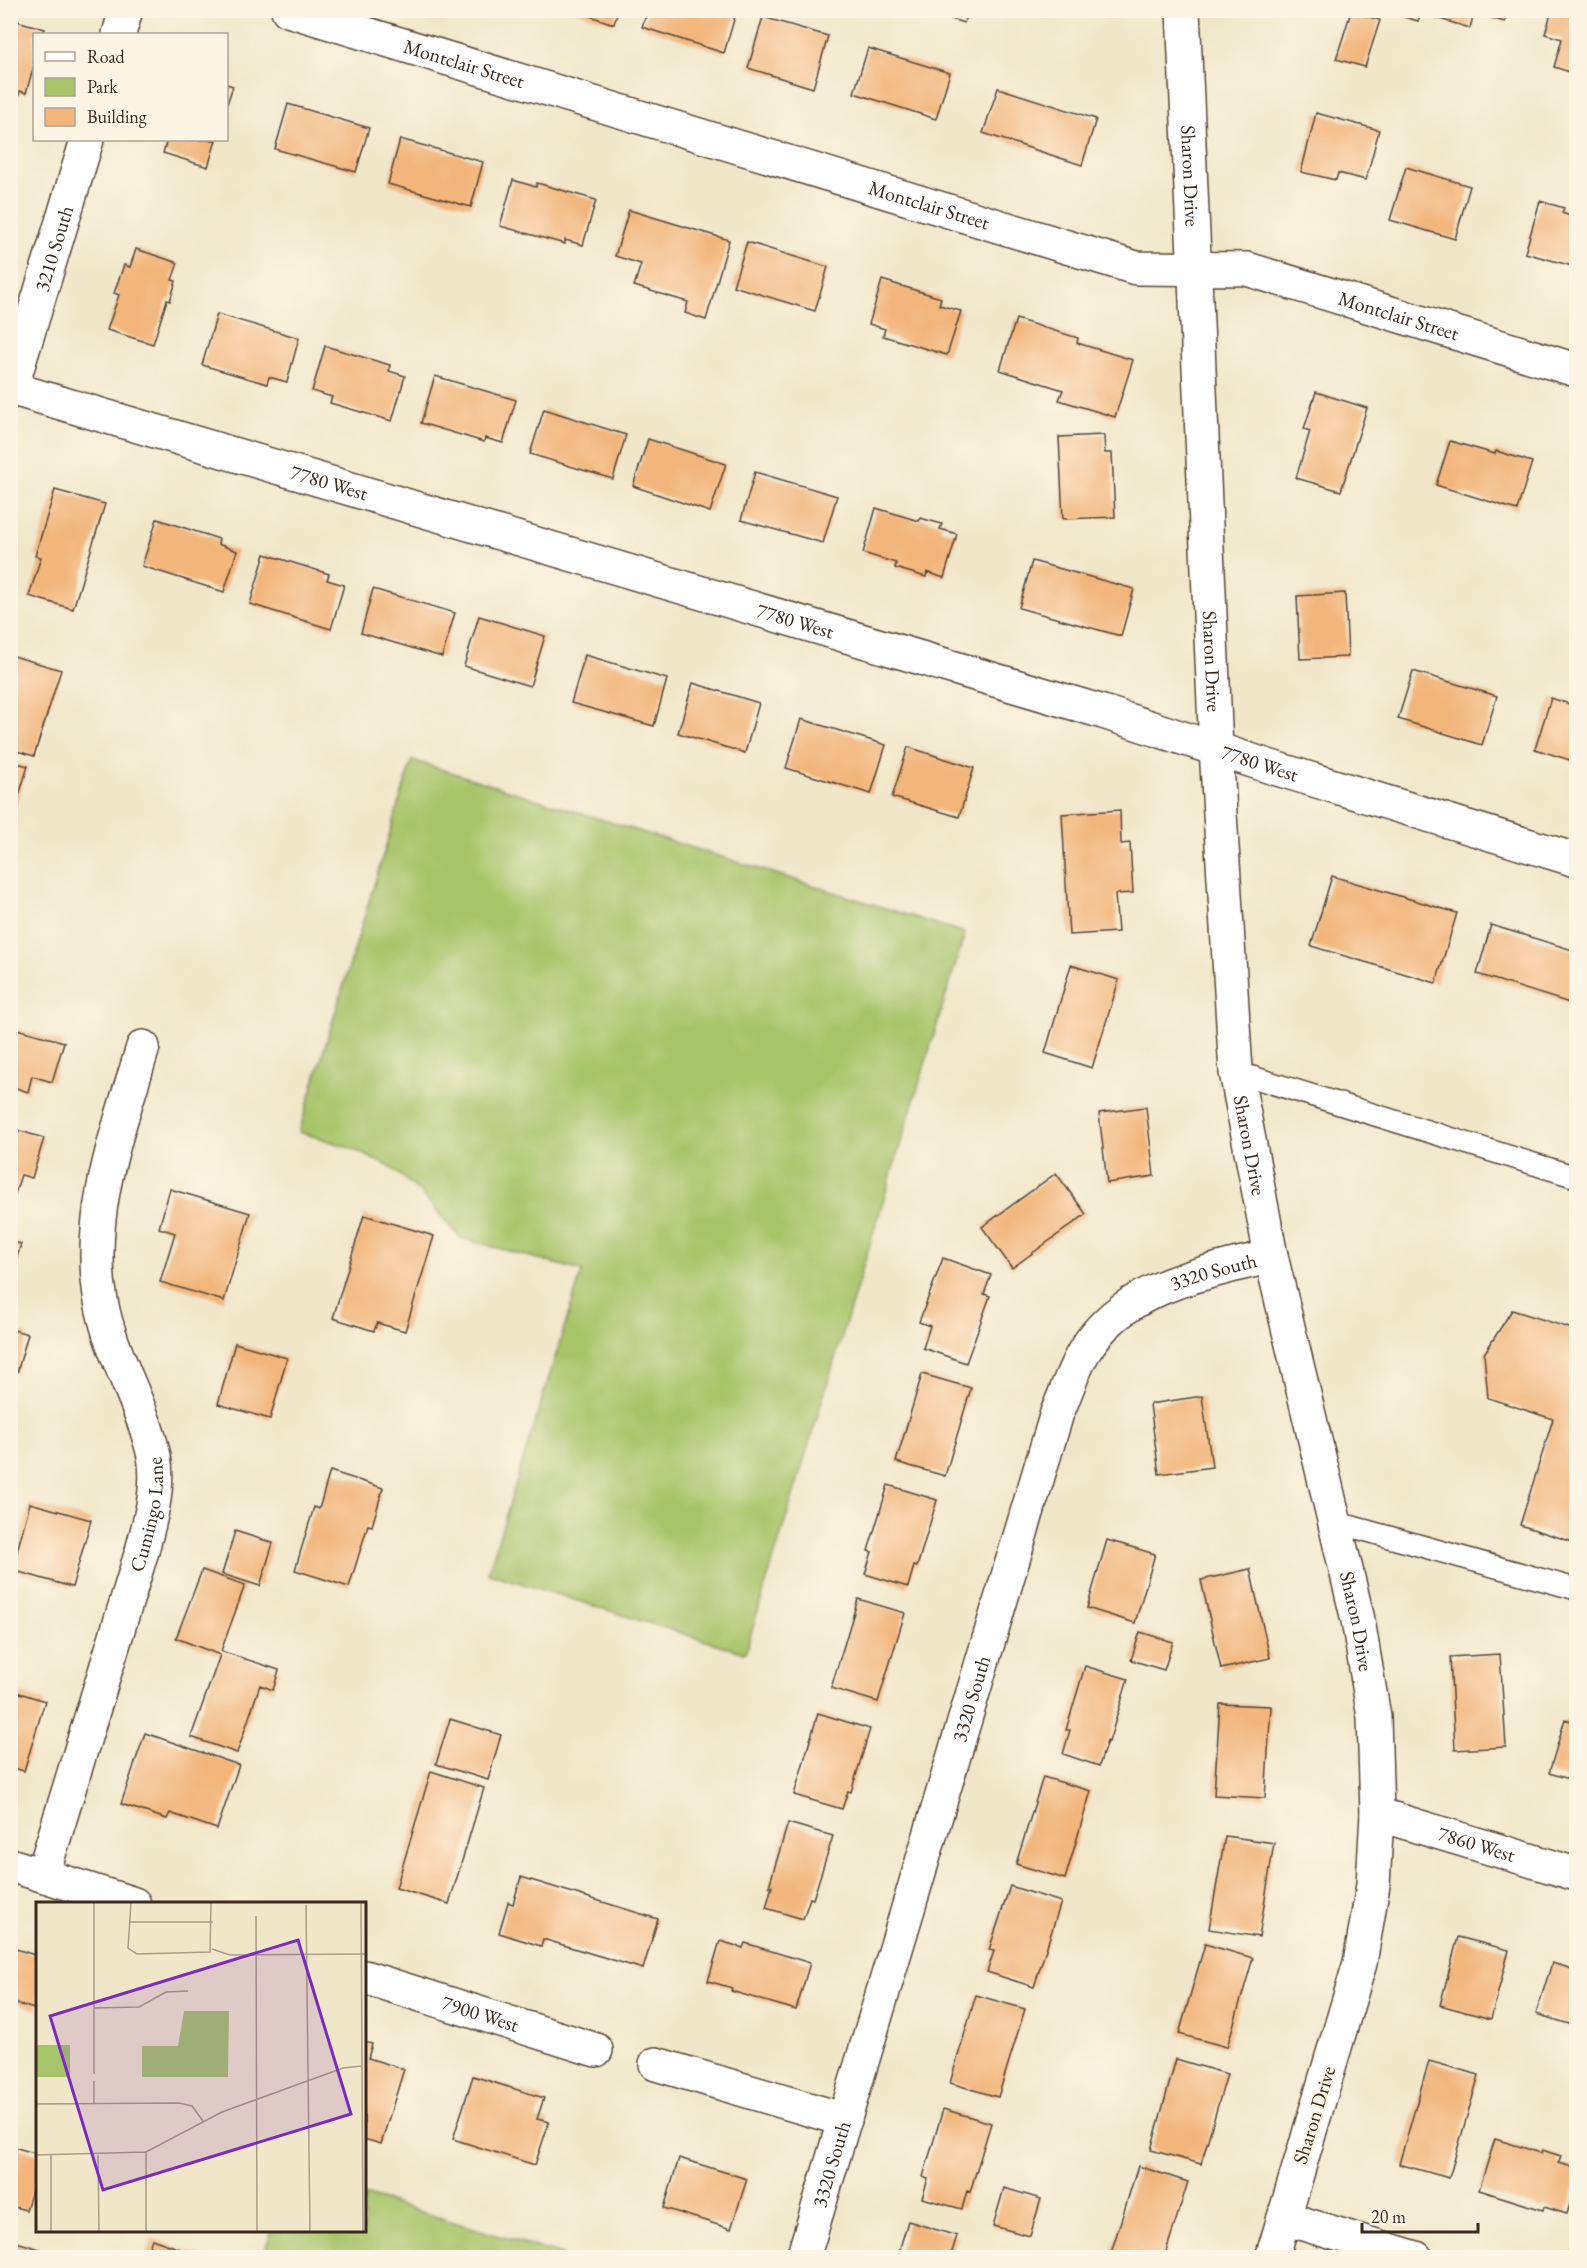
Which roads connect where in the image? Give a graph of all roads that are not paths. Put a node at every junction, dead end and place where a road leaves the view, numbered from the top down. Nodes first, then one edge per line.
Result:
1 (126, 10) edge
2 (288, 10) edge
3 (1183, 10) edge
4 (118, 33) edge
5 (87, 141) edge
6 (1194, 269) junction
7 (1576, 370) edge
8 (11, 389) edge
9 (1216, 749) junction
10 (1576, 860) edge
11 (143, 1047) dead end
12 (1236, 1072) junction
13 (1576, 1177) edge
14 (1271, 1256) junction
15 (1335, 1522) junction
16 (1576, 1589) edge
17 (1377, 1814) junction
18 (10, 1865) edge
19 (43, 1874) junction
20 (1576, 1874) edge
21 (128, 1902) edge
22 (366, 1978) edge
23 (596, 2050) dead end
24 (656, 2064) dead end
25 (845, 2120) junction
26 (1284, 2218) junction
27 (803, 2258) edge
28 (1272, 2258) edge
29 (1416, 2258) edge

1 - 4 street
2 - 6 street, Montclair Street
3 - 6 street, Sharon Drive
5 - 8 street, 3210 South
6 - 7 street, Montclair Street
6 - 9 street, Sharon Drive
8 - 9 street, 7780 West
9 - 10 street, 7780 West
9 - 12 street, Sharon Drive
11 - 19 street, Cumingo Lane
12 - 13 lane
12 - 14 street, Sharon Drive
14 - 15 street, Sharon Drive
14 - 25 street, 3320 South
15 - 16 lane
15 - 17 street, Sharon Drive
17 - 20 street, 7860 West
17 - 26 street, Sharon Drive
18 - 19 street
19 - 21 street
22 - 23 street, 7900 West
24 - 25 street
25 - 27 street, 3320 South
26 - 28 street, Sharon Drive
26 - 29 street

